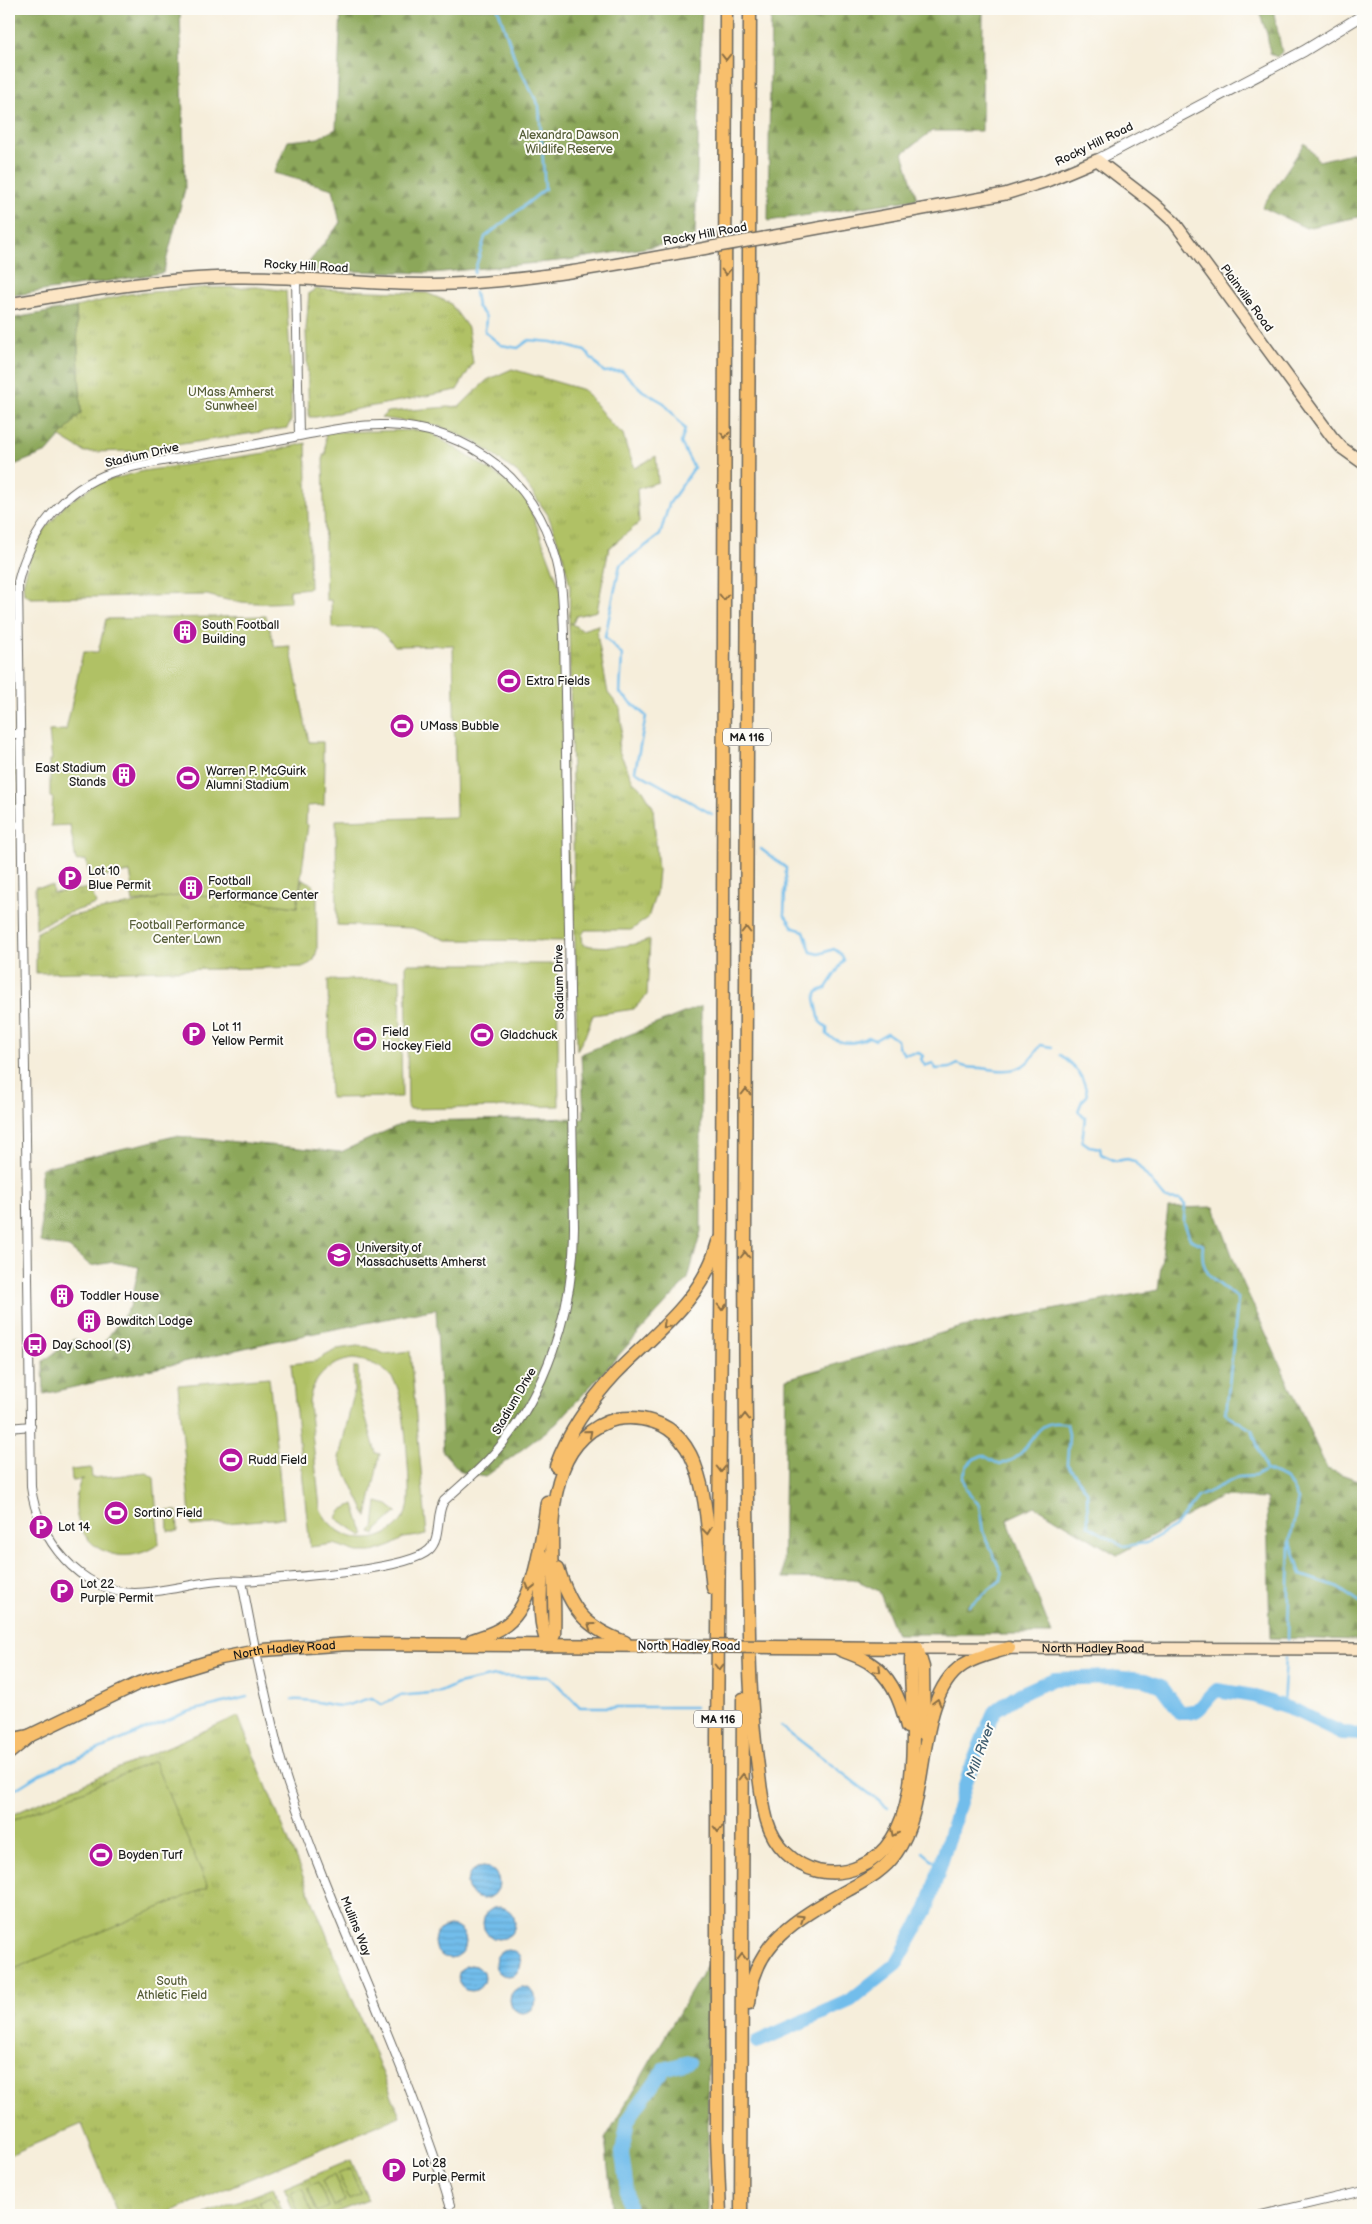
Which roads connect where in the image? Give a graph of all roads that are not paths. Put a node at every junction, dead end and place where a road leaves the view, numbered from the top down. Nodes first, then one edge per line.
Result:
1 (726, 9) edge
2 (750, 9) edge
3 (1363, 15) edge
4 (1097, 160) junction
5 (296, 279) junction
6 (9, 304) edge
7 (299, 436) junction
8 (1363, 463) edge
9 (9, 734) edge
10 (20, 734) junction
11 (21, 825) junction
12 (9, 826) edge
13 (722, 1223) junction
14 (31, 1426) junction
15 (9, 1428) edge
16 (745, 1466) junction
17 (547, 1540) junction
18 (242, 1581) junction
19 (719, 1633) junction
20 (458, 1644) junction
21 (548, 1645) junction
22 (635, 1646) junction
23 (836, 1647) junction
24 (917, 1648) junction
25 (1009, 1648) junction
26 (1363, 1649) edge
27 (255, 1651) junction
28 (31, 1735) junction
29 (9, 1740) edge
30 (918, 1750) junction
31 (9, 1753) edge
32 (741, 2175) junction
33 (1363, 2191) edge
34 (450, 2205) dead end
35 (720, 2215) edge
36 (741, 2215) edge
37 (1261, 2215) edge

1 -> 13 main road, MA 116
16 -> 2 main road, MA 116
3 - 4 street, Rocky Hill Road
4 - 5 main road, Rocky Hill Road, bridge
4 - 8 main road, Plainville Road
5 - 6 main road, Rocky Hill Road
5 - 7 street
7 - 10 street, Stadium Drive
7 - 18 street, Stadium Drive
9 - 10 street
10 - 11 street, Stadium Drive
11 - 12 street
11 - 14 street, Stadium Drive
13 -> 17 main road
13 -> 19 main road, MA 116
14 - 15 street
14 - 18 street, Stadium Drive
30 -> 16 main road
32 -> 16 main road, MA 116
17 -> 19 main road
17 -> 20 main road
17 - 21 main road
22 -> 17 main road
18 - 27 street
19 -> 35 main road, MA 116
20 - 21 main road, North Hadley Road
20 - 27 main road, North Hadley Road
21 - 22 main road, North Hadley Road
22 - 23 main road, North Hadley Road, bridge
23 - 24 main road, North Hadley Road
23 -> 30 main road
24 - 25 main road, North Hadley Road
24 - 30 main road
25 - 26 main road, North Hadley Road
30 -> 25 main road
27 - 28 main road, North Hadley Road
27 - 34 street, Mullins Way
28 - 29 main road
28 - 31 main road
32 -> 30 main road
32 - 36 main road, MA 116
33 - 37 street

